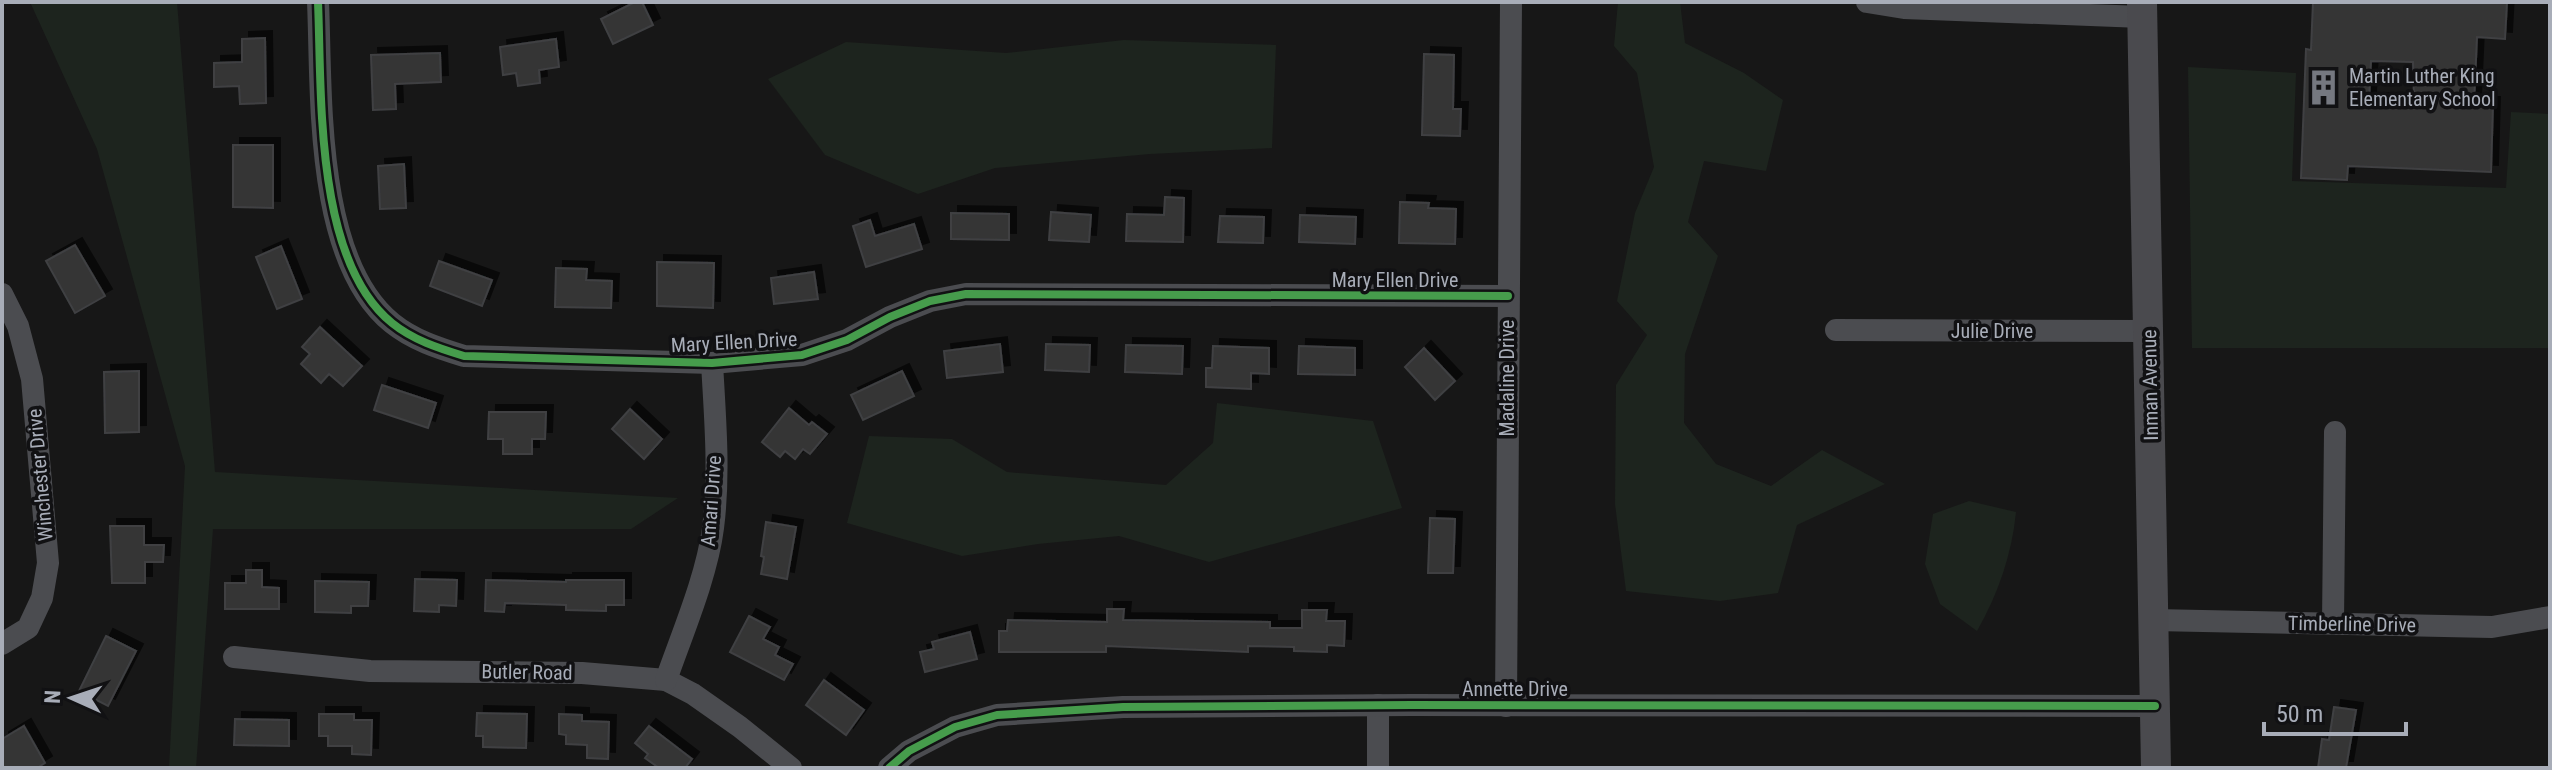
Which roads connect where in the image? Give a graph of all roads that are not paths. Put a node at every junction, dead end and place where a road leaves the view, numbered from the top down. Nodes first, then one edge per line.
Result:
1 (318, 2) edge
2 (1511, 2) edge
3 (1867, 2) edge
4 (2142, 9) edge
5 (2, 294) edge
6 (1508, 296) junction
7 (1836, 330) dead end
8 (2149, 331) junction
9 (712, 363) junction
10 (2335, 432) dead end
11 (2550, 617) edge
12 (2154, 620) junction
13 (2333, 623) junction
14 (2, 644) edge
15 (234, 657) dead end
16 (666, 680) junction
17 (1378, 705) junction
18 (1506, 706) junction
19 (2155, 706) junction
20 (791, 768) edge
21 (889, 768) edge
22 (1378, 768) edge
23 (2156, 768) edge

1 - 9 street, Mary Ellen Drive
2 - 6 street, Madaline Drive
3 - 4 street
4 - 8 main road, Inman Avenue
5 - 14 street, Winchester Drive
6 - 9 street, Mary Ellen Drive
6 - 18 street, Madaline Drive
7 - 8 street, Julie Drive
8 - 12 main road, Inman Avenue
9 - 16 street, Amari Drive
10 - 13 street
11 - 13 street, Timberline Drive
12 - 13 street, Timberline Drive
12 - 19 main road, Inman Avenue
15 - 16 street, Butler Road
16 - 20 street, Butler Road
17 - 18 street, Annette Drive
17 - 21 street, Annette Drive
17 - 22 street
18 - 19 street, Annette Drive
19 - 23 main road, Inman Avenue

